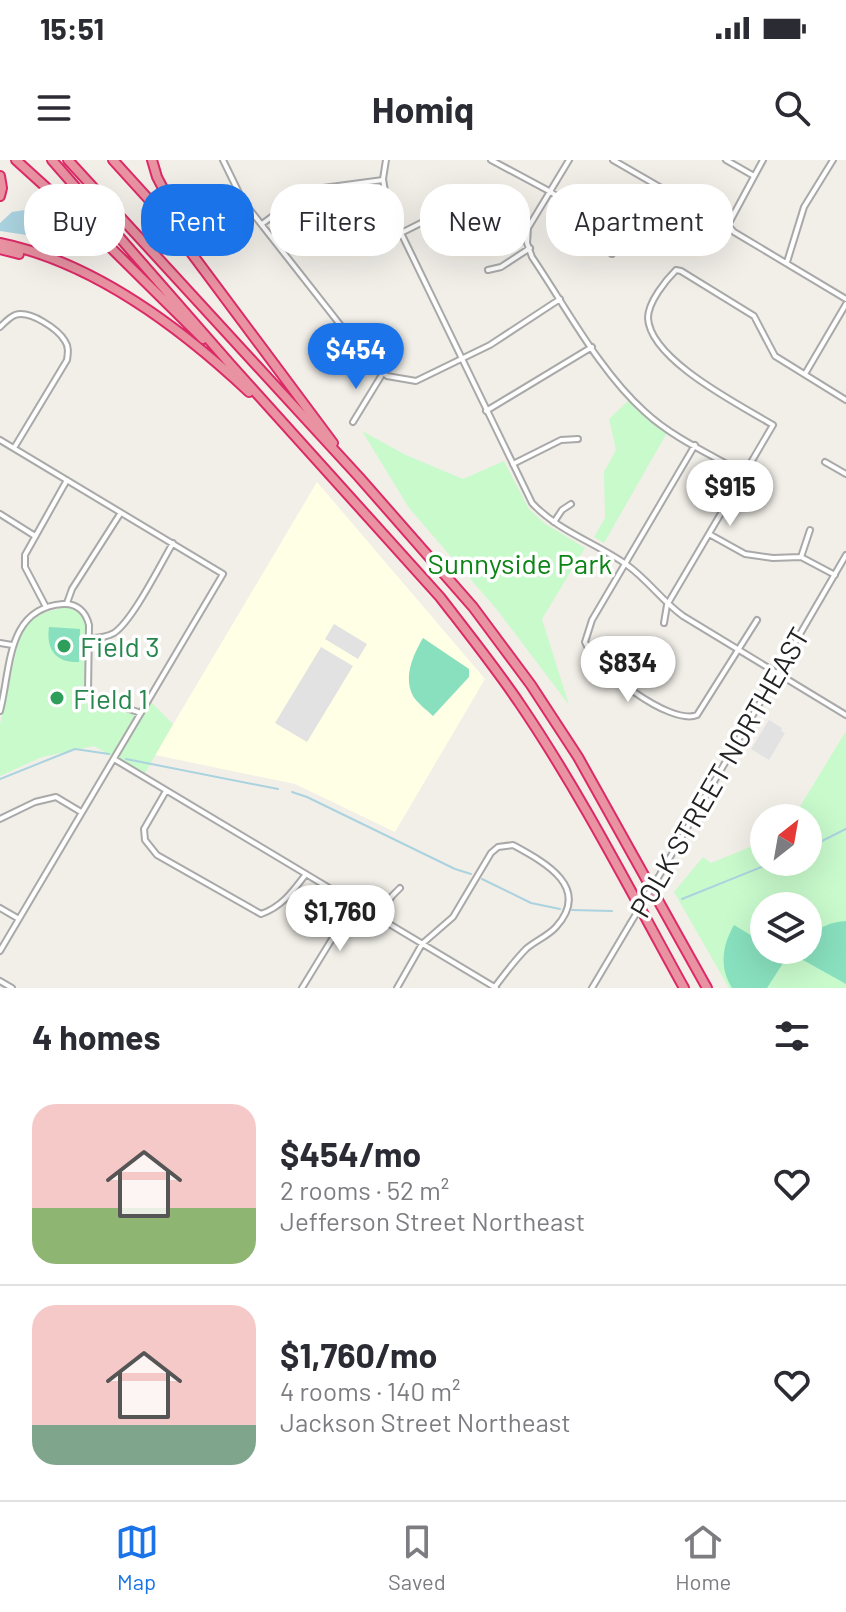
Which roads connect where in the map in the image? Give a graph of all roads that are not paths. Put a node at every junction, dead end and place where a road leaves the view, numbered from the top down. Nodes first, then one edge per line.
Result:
1 (16, 160) edge
2 (52, 160) edge
3 (68, 160) edge
4 (113, 160) edge
5 (152, 160) edge
6 (223, 160) edge
7 (386, 160) edge
8 (491, 160) edge
9 (569, 160) edge
10 (613, 160) edge
11 (726, 160) edge
12 (763, 160) edge
13 (833, 160) edge
14 (0, 176) edge
15 (754, 176) junction
16 (383, 180) junction
17 (384, 184) edge
18 (554, 184) edge
19 (654, 184) edge
20 (546, 189) edge
21 (0, 196) edge
22 (546, 196) edge
23 (262, 224) junction
24 (530, 224) edge
25 (404, 239) edge
26 (0, 246) edge
27 (530, 248) edge
28 (518, 256) edge
29 (787, 262) junction
30 (488, 270) dead end
31 (212, 279) junction
32 (560, 299) junction
33 (846, 302) edge
34 (0, 327) edge
35 (592, 347) junction
36 (461, 358) junction
37 (231, 365) junction
38 (383, 373) junction
39 (699, 374) dead end
40 (804, 375) junction
41 (702, 381) junction
42 (846, 400) edge
43 (486, 411) junction
44 (353, 422) dead end
45 (290, 430) junction
46 (578, 439) dead end
47 (0, 440) edge
48 (695, 445) junction
49 (14, 448) junction
50 (825, 462) dead end
51 (513, 464) junction
52 (745, 474) junction
53 (846, 474) edge
54 (359, 477) junction
55 (67, 480) junction
56 (571, 504) dead end
57 (0, 514) edge
58 (120, 514) junction
59 (554, 522) junction
60 (810, 530) dead end
61 (709, 534) junction
62 (35, 536) junction
63 (173, 543) junction
64 (846, 555) edge
65 (801, 557) junction
66 (625, 564) junction
67 (835, 575) junction
68 (67, 603) junction
69 (667, 605) junction
70 (46, 607) junction
71 (757, 620) dead end
72 (664, 623) dead end
73 (90, 638) junction
74 (0, 643) edge
75 (12, 645) junction
76 (739, 650) junction
77 (778, 673) junction
78 (0, 711) edge
79 (141, 713) junction
80 (846, 715) edge
81 (114, 759) junction
82 (166, 791) junction
83 (82, 813) junction
84 (0, 819) edge
85 (306, 874) junction
86 (400, 888) dead end
87 (354, 903) junction
88 (0, 908) edge
89 (378, 917) junction
90 (19, 919) junction
91 (422, 944) junction
92 (0, 951) edge
93 (0, 981) edge
94 (12, 988) edge
95 (302, 988) edge
96 (397, 988) edge
97 (495, 988) edge
98 (592, 988) edge
99 (684, 988) edge
100 (707, 988) edge

1 - 37 highway
2 - 37 highway
3 - 54 highway
4 - 31 highway
5 - 31 highway
6 - 23 street
7 - 16 street
8 - 20 street
9 - 18 street
10 - 19 street
11 - 15 street
12 - 15 street
13 - 29 street
14 - 21 highway
15 - 29 street
16 - 17 street
16 - 23 street
22 - 24 street
23 - 38 street
25 - 36 street
26 - 45 highway
27 - 32 street
28 - 30 street
29 - 33 street
31 - 54 highway
32 - 35 street
32 - 36 street
33 - 40 street
34 - 49 street
35 - 43 street
35 - 48 street
36 - 38 street
36 - 43 street
37 - 45 highway
38 - 44 street
39 - 41 street
40 - 41 street
40 - 42 street
41 - 52 street
43 - 51 street
45 - 99 highway
46 - 51 street
47 - 49 street
48 - 52 street
48 - 66 street
49 - 55 street
50 - 53 street
51 - 59 street
52 - 61 street
54 - 100 highway
55 - 58 street
55 - 62 street
56 - 59 street
57 - 62 street
58 - 63 street
58 - 68 street
59 - 66 street
60 - 65 street
61 - 65 street
61 - 69 street
62 - 70 street
63 - 73 street
63 - 79 street
64 - 67 street, POLK STREET NORTHEAST
65 - 67 street
66 - 69 street
66 - 76 street
67 - 77 street, POLK STREET NORTHEAST
68 - 70 street
68 - 73 street
69 - 72 street
69 - 76 street
70 - 75 street
71 - 76 street
73 - 79 street
74 - 75 street
75 - 78 street
76 - 77 street
77 - 80 street
77 - 98 street, POLK STREET NORTHEAST, bridge
79 - 81 street
81 - 82 street
81 - 83 street
82 - 85 street
82 - 85 street
83 - 84 street
83 - 90 street
85 - 87 street
86 - 89 street
87 - 89 street
87 - 95 street
88 - 90 street
89 - 91 street
90 - 92 street
91 - 96 street
91 - 97 street
91 - 97 street
93 - 94 street

